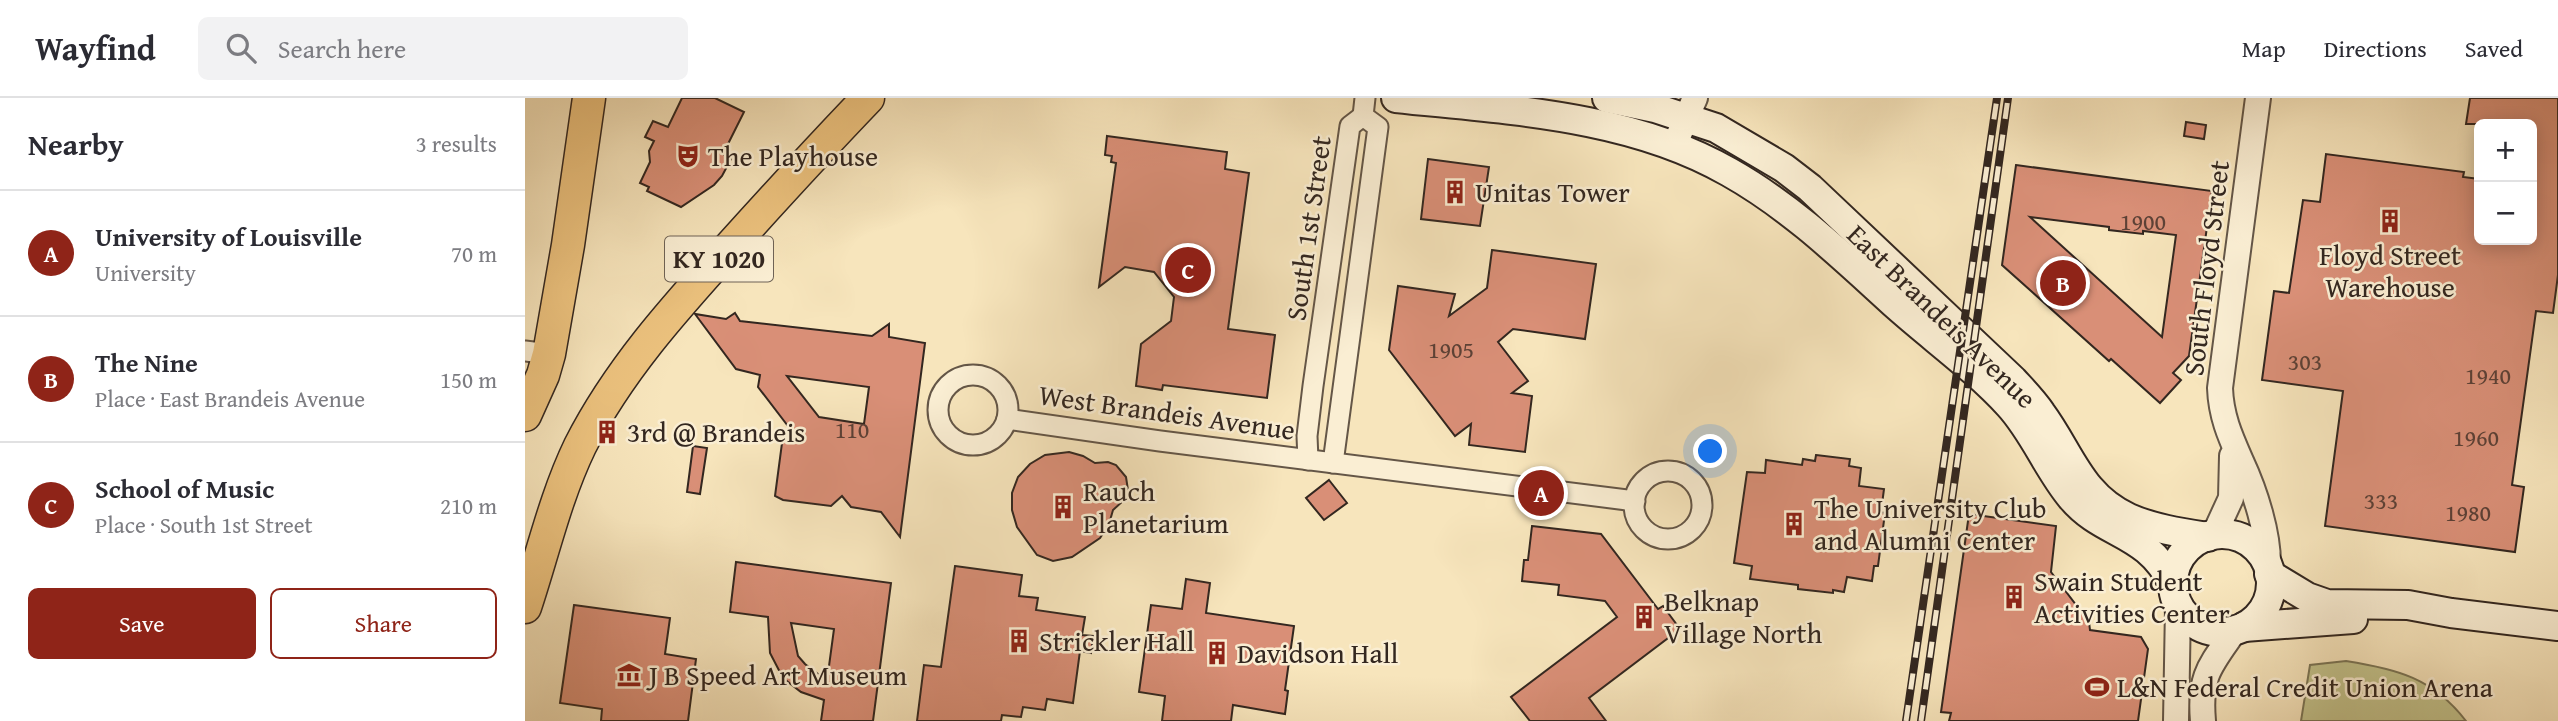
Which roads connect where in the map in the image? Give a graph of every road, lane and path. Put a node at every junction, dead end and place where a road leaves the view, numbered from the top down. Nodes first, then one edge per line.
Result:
1 (589, 98) edge
2 (868, 98) edge
3 (1397, 98) edge
4 (1607, 98) edge
5 (2258, 98) edge
6 (1657, 103) edge
7 (1364, 107) edge
8 (1690, 108) edge
9 (1647, 137) junction
10 (1674, 146) junction
11 (537, 352) edge
12 (525, 415) edge
13 (1007, 419) dead end
14 (2232, 444) junction
15 (1320, 461) junction
16 (1635, 501) dead end
17 (538, 514) edge
18 (2088, 514) junction
19 (2211, 536) junction
20 (2268, 570) junction
21 (525, 607) edge
22 (2177, 607) junction
23 (2451, 613) junction
24 (2558, 626) edge
25 (2239, 629) junction
26 (2176, 721) edge
27 (2203, 721) edge

1 - 11 main road
2 - 17 main road, KY 1020
3 - 9 main road, East Brandeis Avenue
4 - 6 main road, East Brandeis Avenue
5 - 14 street, South Floyd Street
6 - 8 main road, East Brandeis Avenue
6 - 9 street
7 - 15 street, South 1st Street
7 - 15 street, South 1st Street
8 - 10 street
8 - 19 main road, East Brandeis Avenue
9 - 10 main road, East Brandeis Avenue
10 - 18 main road, East Brandeis Avenue
11 - 12 main road
13 - 15 street, West Brandeis Avenue
14 - 19 street, South Floyd Street
14 - 20 street, South Floyd Street
15 - 16 street
17 - 21 main road, KY 1020
18 - 22 main road, East Brandeis Avenue
18 - 22 main road
19 - 20 main road
19 - 22 main road
20 - 23 main road
20 - 25 main road
22 - 25 main road
22 - 26 street
23 - 24 main road
23 - 25 main road
25 - 27 street

